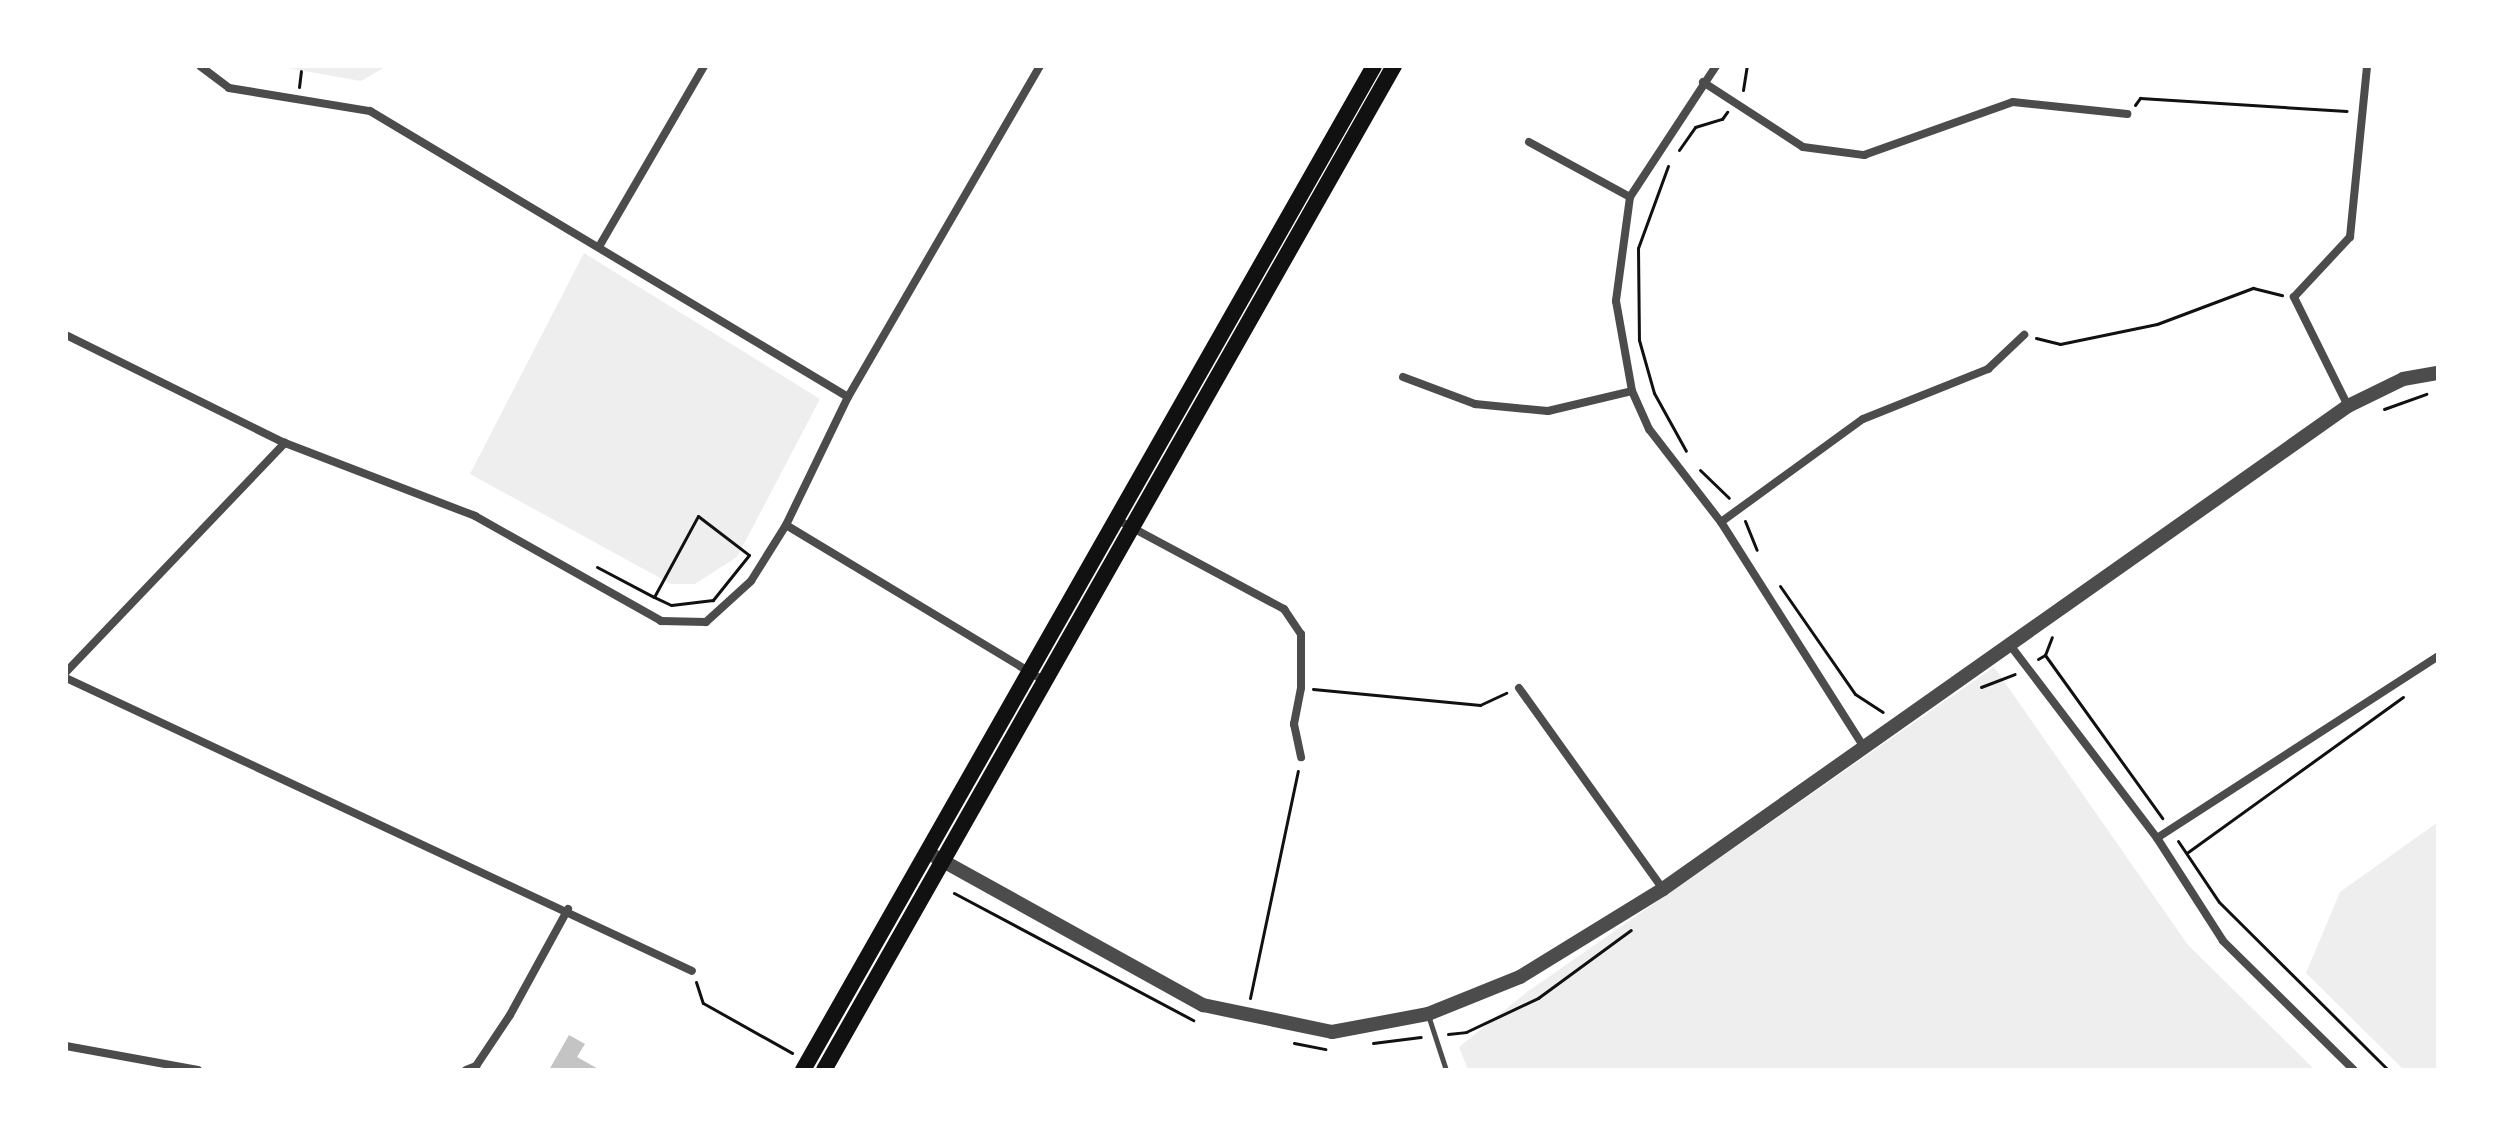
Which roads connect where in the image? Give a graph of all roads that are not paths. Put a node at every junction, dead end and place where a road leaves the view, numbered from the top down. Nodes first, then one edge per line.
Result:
1 (200, 66) edge
2 (704, 66) edge
3 (1040, 66) edge
4 (1374, 66) edge
5 (1394, 66) edge
6 (1716, 66) edge
7 (2367, 66) edge
8 (1703, 82) junction
9 (2127, 114) road end
10 (1529, 142) dead end
11 (1630, 197) junction
12 (600, 245) junction
13 (66, 335) edge
14 (2024, 335) road end
15 (2438, 373) edge
16 (1403, 377) dead end
17 (1632, 391) junction
18 (848, 397) junction
19 (2348, 406) junction
20 (285, 443) junction
21 (1721, 522) junction
22 (1124, 523) junction
23 (786, 525) junction
24 (2010, 645) junction
25 (2438, 656) edge
26 (1029, 670) junction
27 (66, 675) edge
28 (1043, 680) junction
29 (1519, 688) road end
30 (1864, 747) junction
31 (1301, 757) road end
32 (2157, 838) junction
33 (934, 856) junction
34 (1663, 889) junction
35 (568, 909) junction
36 (692, 971) road end
37 (1428, 1014) junction
38 (66, 1046) edge
39 (801, 1063) edge
40 (198, 1070) edge
41 (466, 1070) edge
42 (824, 1070) edge
43 (1446, 1070) edge
44 (2354, 1070) edge

1 - 12 street
2 - 12 street
3 - 18 street
4 - 22 main road
5 - 22 main road
6 - 8 street
7 - 19 street
8 - 9 street
8 - 11 street
10 - 11 street
11 - 17 street
12 - 18 street
13 - 20 street
14 - 21 street
15 - 19 street
16 - 17 street
17 - 21 street
18 - 23 street
19 - 24 street
20 - 23 street
20 - 27 street
21 - 30 street
22 - 26 main road
22 - 28 main road
22 - 31 street
23 - 26 street
24 - 30 street
24 - 32 street
25 - 32 street
26 - 28 street
26 - 33 main road
27 - 35 street
28 - 33 main road
29 - 34 street
30 - 34 street
32 - 44 street
33 - 37 street
33 - 39 main road
33 - 42 main road
34 - 37 street
35 - 36 street
35 - 41 street
37 - 43 lane
38 - 40 street

